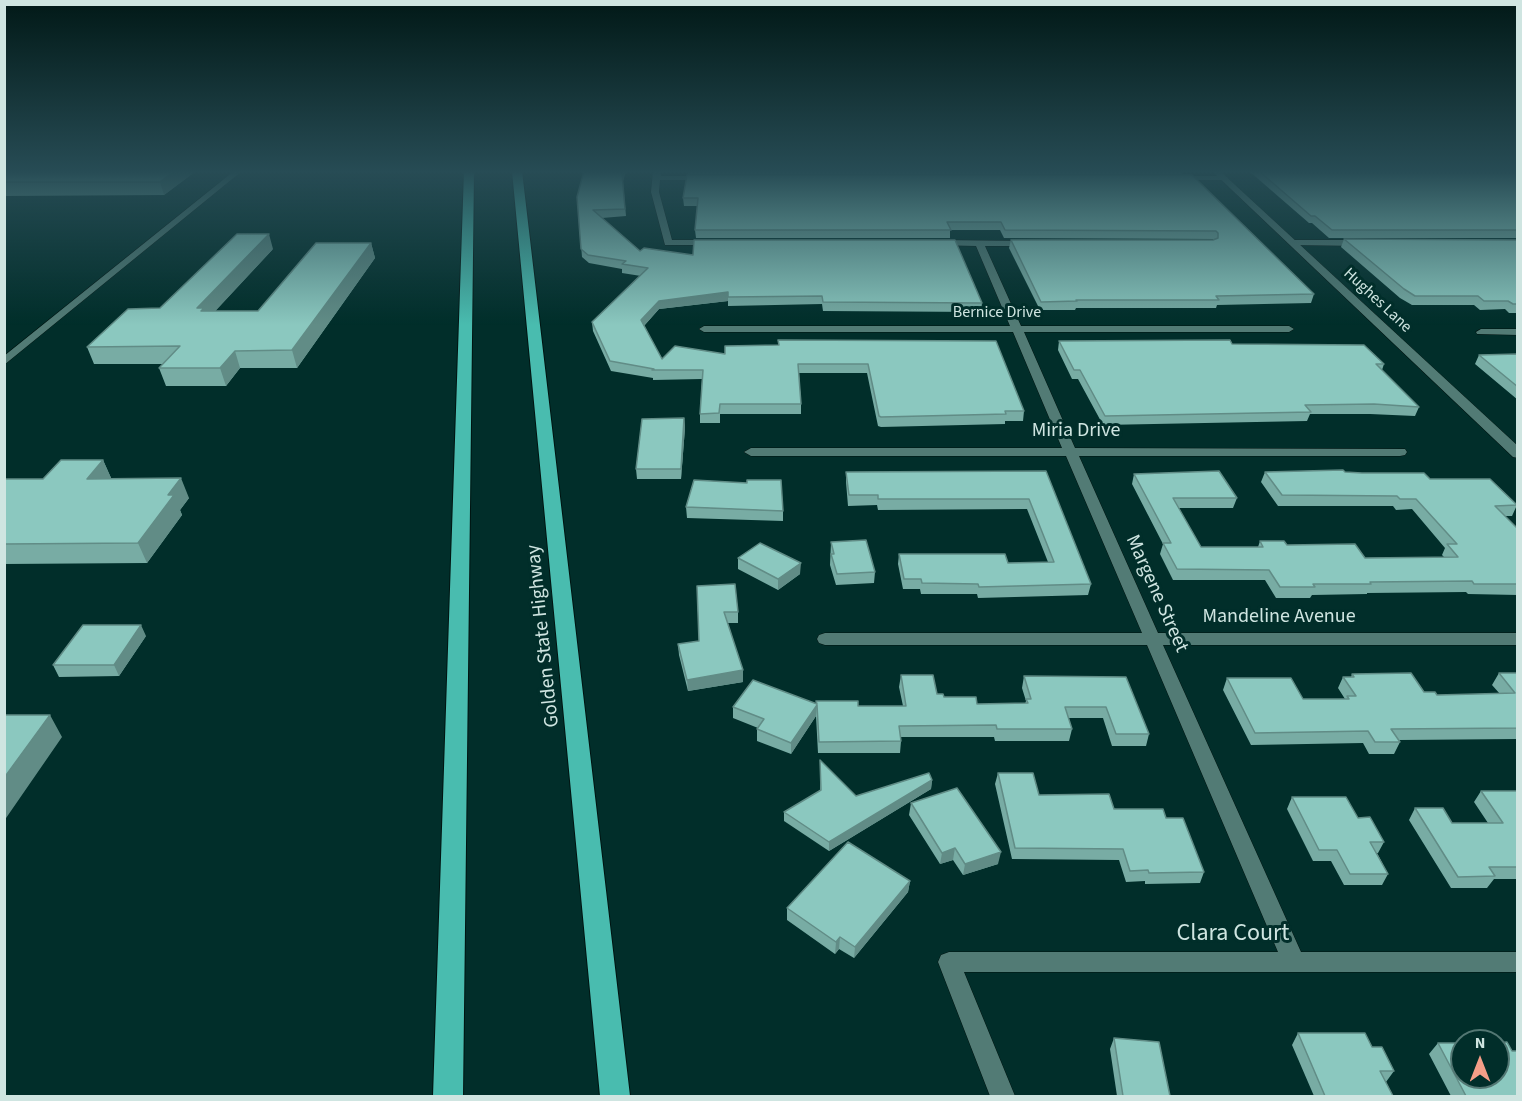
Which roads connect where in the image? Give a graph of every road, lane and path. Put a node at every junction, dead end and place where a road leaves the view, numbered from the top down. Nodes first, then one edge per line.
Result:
1 (175, 222) edge
2 (468, 222) edge
3 (522, 222) edge
4 (663, 222) edge
5 (1271, 222) edge
6 (728, 243) edge
7 (920, 243) edge
8 (980, 243) junction
9 (1037, 243) edge
10 (1293, 243) junction
11 (1376, 243) edge
12 (704, 329) dead end
13 (1017, 329) junction
14 (1289, 329) dead end
15 (1481, 332) dead end
16 (1518, 332) edge
17 (4, 362) edge
18 (752, 452) dead end
19 (1071, 452) junction
20 (1400, 452) dead end
21 (1518, 454) edge
22 (825, 639) dead end
23 (1153, 639) junction
24 (1518, 639) edge
25 (1294, 962) junction
26 (1518, 962) edge
27 (448, 1096) edge
28 (615, 1096) edge
29 (1002, 1096) edge

1 - 17 street
2 - 27 highway
3 - 28 highway, Golden State Highway
4 - 6 street
5 - 10 street, Hughes Lane
7 - 8 street
8 - 9 street
8 - 13 street, Margene Street
10 - 11 street
10 - 21 street, Hughes Lane
12 - 13 street, Bernice Drive
13 - 14 street, Bernice Drive
13 - 19 street, Margene Street
15 - 16 street
18 - 19 street, Miria Drive
19 - 20 street, Miria Drive
19 - 23 street, Margene Street
22 - 23 street, Mandeline Avenue
23 - 24 street, Mandeline Avenue
23 - 25 street, Margene Street
25 - 26 street, Clara Court
25 - 29 street, Clara Court

